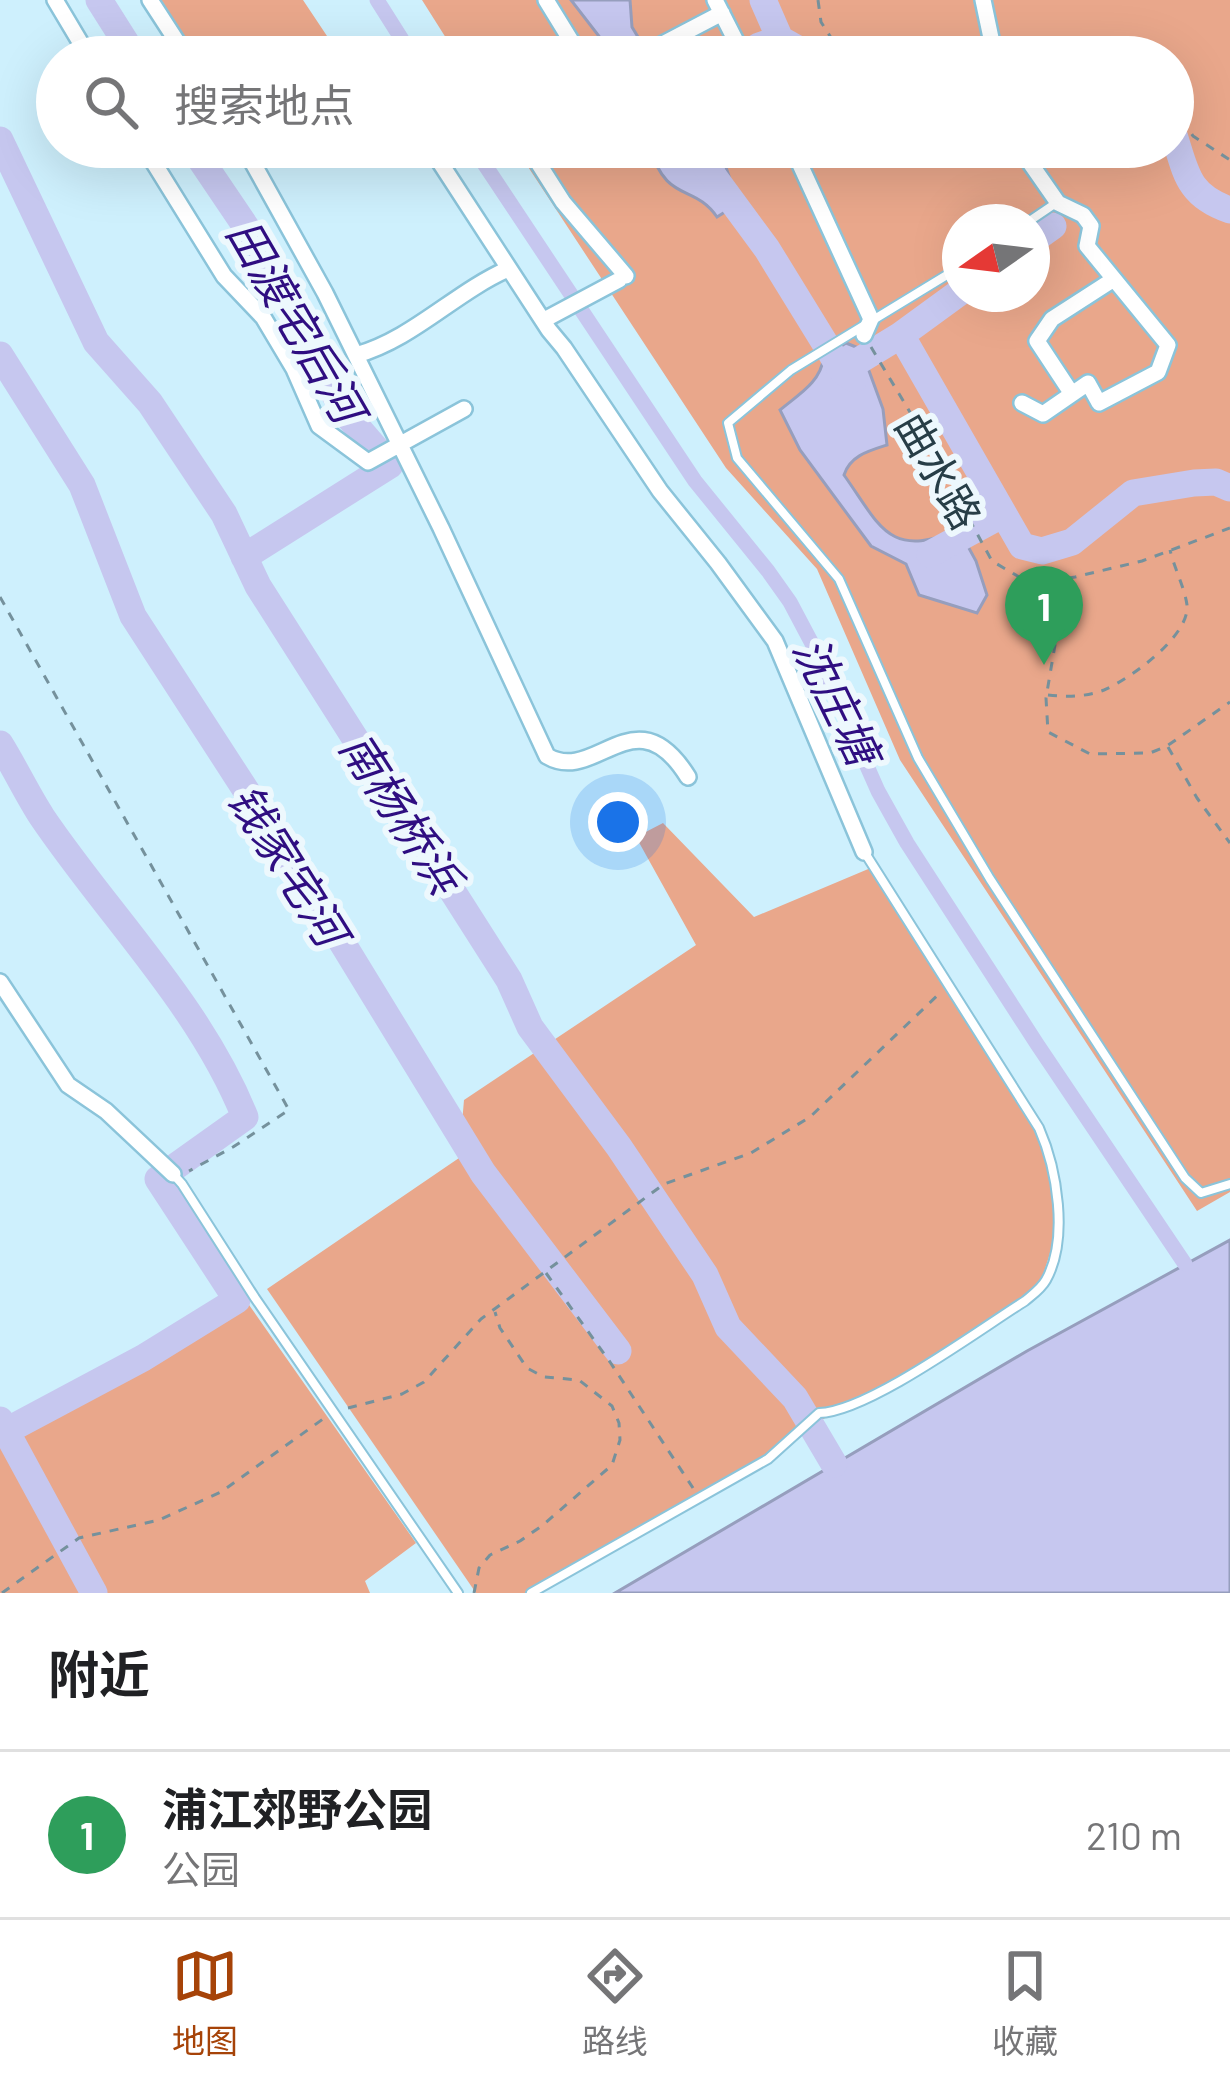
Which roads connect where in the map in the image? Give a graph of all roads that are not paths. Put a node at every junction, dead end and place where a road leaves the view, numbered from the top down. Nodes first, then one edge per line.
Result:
1 (55, 0) edge
2 (150, 0) edge
3 (546, 0) edge
4 (983, 0) edge
5 (718, 7) edge
6 (76, 36) edge
7 (173, 36) edge
8 (568, 36) edge
9 (672, 36) edge
10 (733, 36) edge
11 (991, 36) edge
12 (157, 168) edge
13 (258, 168) edge
14 (443, 168) edge
15 (541, 168) edge
16 (801, 168) edge
17 (1034, 168) edge
18 (1058, 202) junction
19 (1050, 207) edge
20 (508, 269) junction
21 (942, 279) edge
22 (1114, 279) junction
23 (546, 319) junction
24 (868, 327) junction
25 (356, 355) junction
26 (1072, 394) junction
27 (1022, 403) dead end
28 (464, 409) dead end
29 (396, 447) junction
30 (688, 777) dead end
31 (864, 852) joint
32 (0, 982) edge
33 (171, 1172) joint
34 (1226, 1186) edge
35 (458, 1593) edge
36 (531, 1593) edge

1 - 6 street
2 - 7 street
3 - 8 street
4 - 11 street
5 - 9 street
5 - 10 street
12 - 29 street
13 - 25 street
14 - 20 street
15 - 23 street
16 - 24 street
17 - 18 street
18 - 19 lane
18 - 22 street
20 - 23 street
20 - 25 street
21 - 24 lane
22 - 26 street
22 - 26 street
23 - 31 street
24 - 34 lane
25 - 29 street
26 - 27 street
28 - 29 street
29 - 30 street
31 - 36 lane
32 - 33 street
33 - 35 lane

